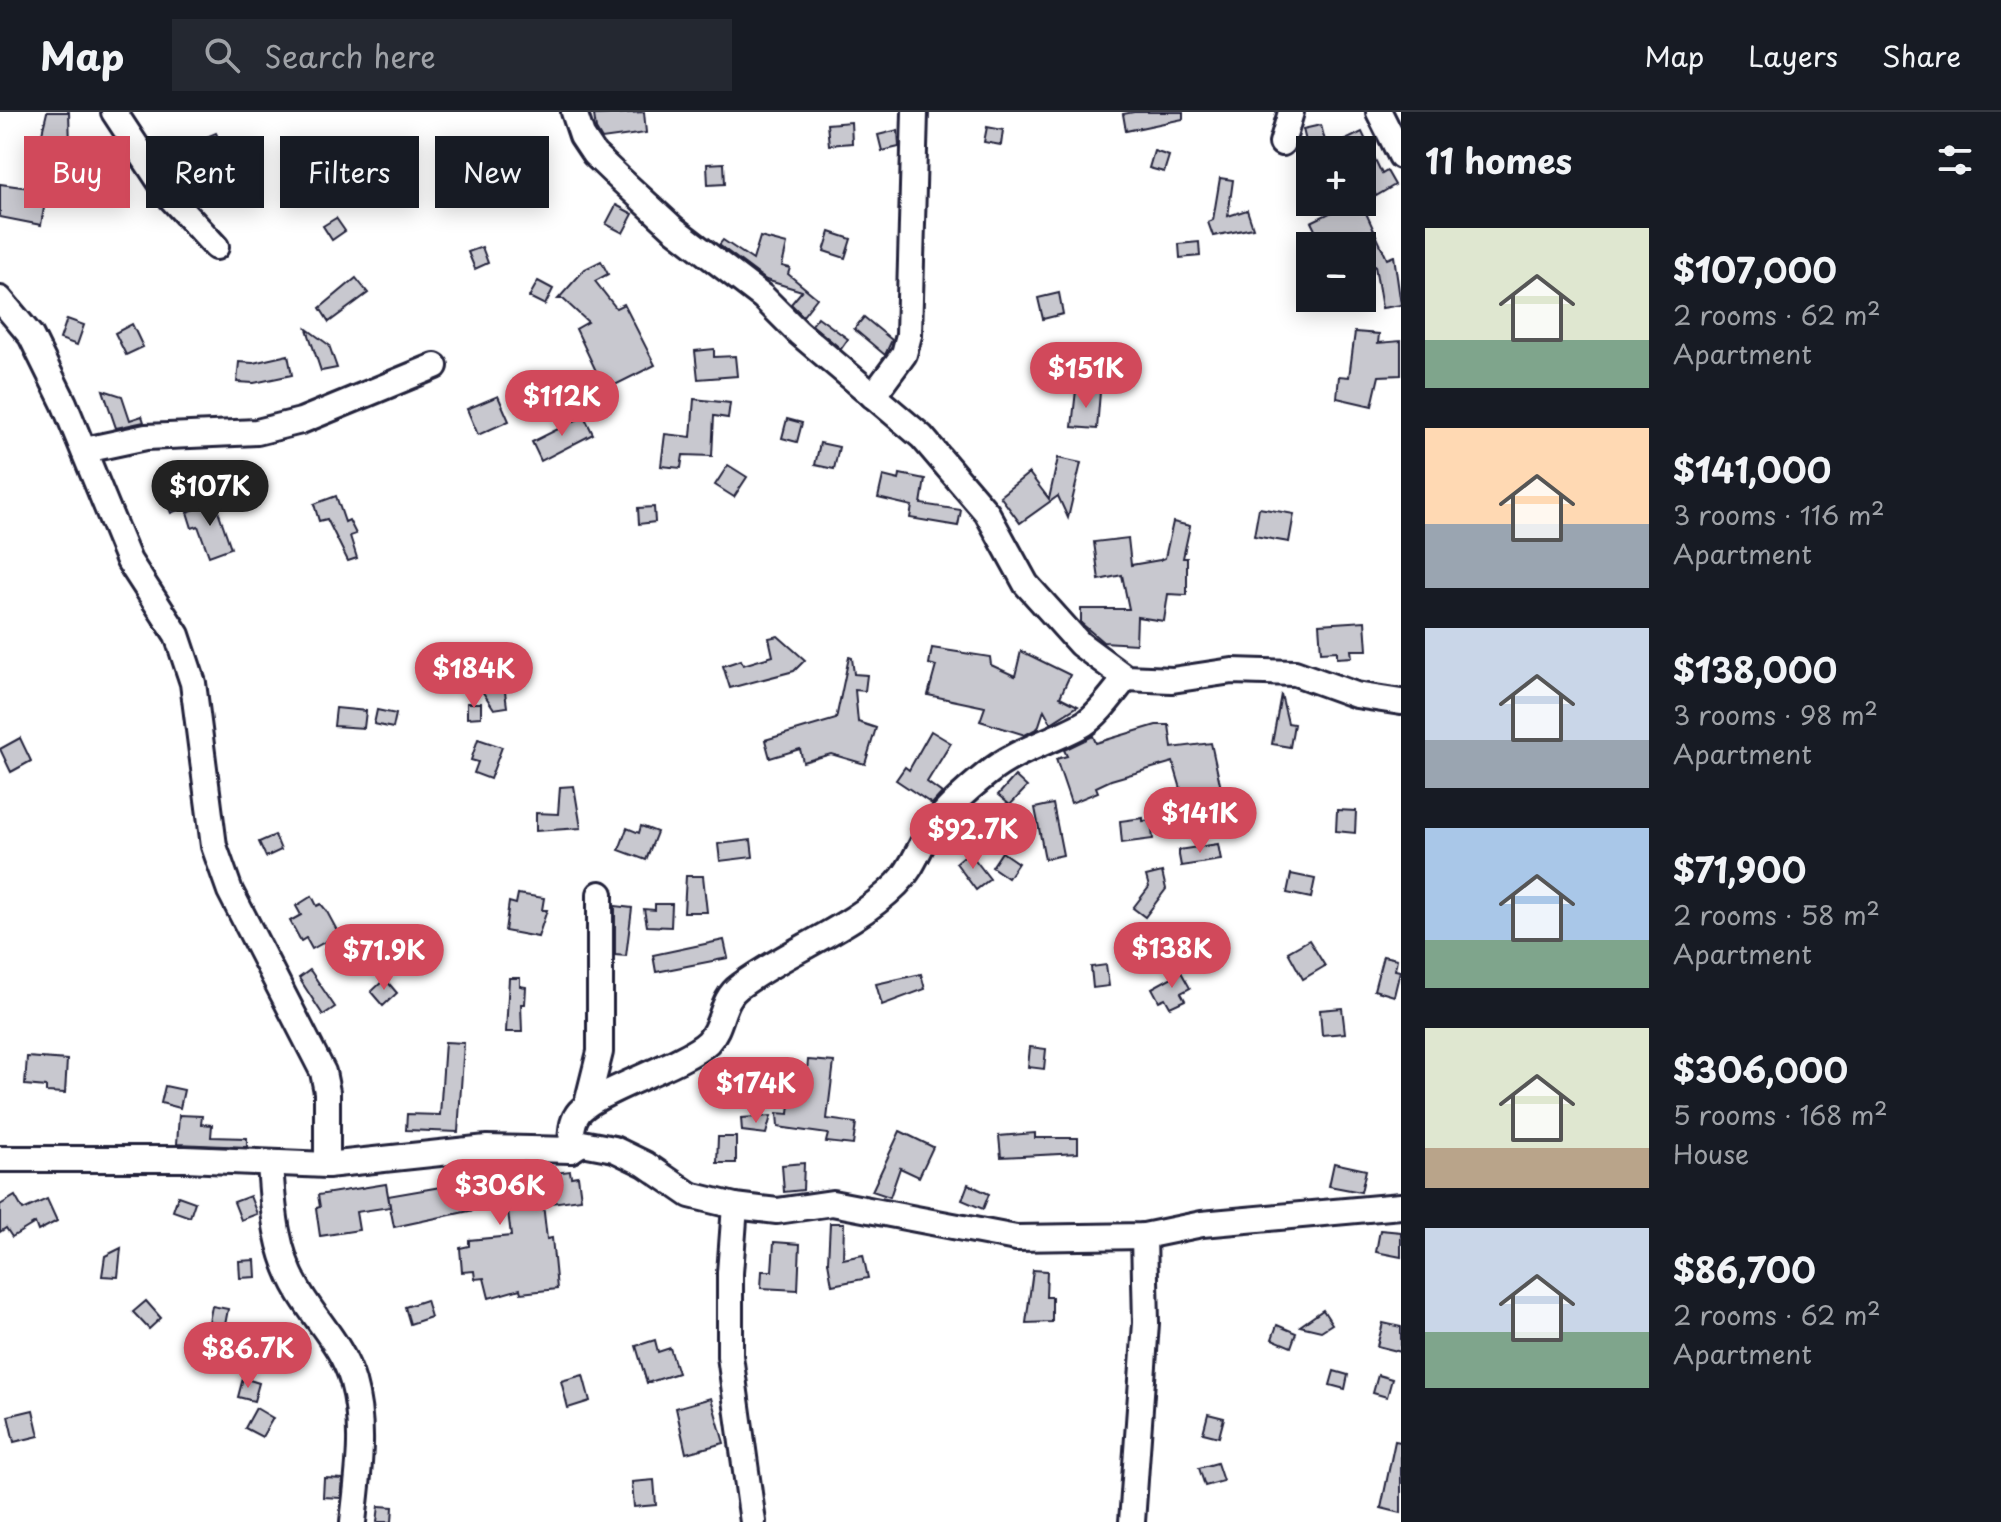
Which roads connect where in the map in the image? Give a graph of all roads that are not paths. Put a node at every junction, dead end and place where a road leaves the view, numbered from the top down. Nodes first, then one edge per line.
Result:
1 (114, 112) edge
2 (574, 112) edge
3 (915, 112) edge
4 (1291, 112) edge
5 (1379, 112) edge
6 (1282, 143) dead end
7 (1401, 156) edge
8 (216, 247) dead end
9 (0, 299) edge
10 (435, 366) dead end
11 (873, 396) junction
12 (85, 450) junction
13 (1126, 678) junction
14 (1401, 702) edge
15 (600, 894) dead end
16 (587, 1104) junction
17 (571, 1150) junction
18 (0, 1159) edge
19 (270, 1163) junction
20 (327, 1165) junction
21 (735, 1206) junction
22 (1401, 1206) edge
23 (1144, 1236) junction
24 (353, 1522) edge
25 (753, 1522) edge
26 (1132, 1522) edge

1 - 8 street
2 - 11 street
3 - 11 street
4 - 6 street
5 - 7 street
9 - 12 street
10 - 12 street
11 - 13 street
12 - 20 street
13 - 14 street
13 - 16 street
15 - 16 street
16 - 17 street
17 - 20 street
17 - 21 street
18 - 19 street
19 - 20 street
19 - 24 street
21 - 23 street
21 - 25 street
22 - 23 street
23 - 26 street

